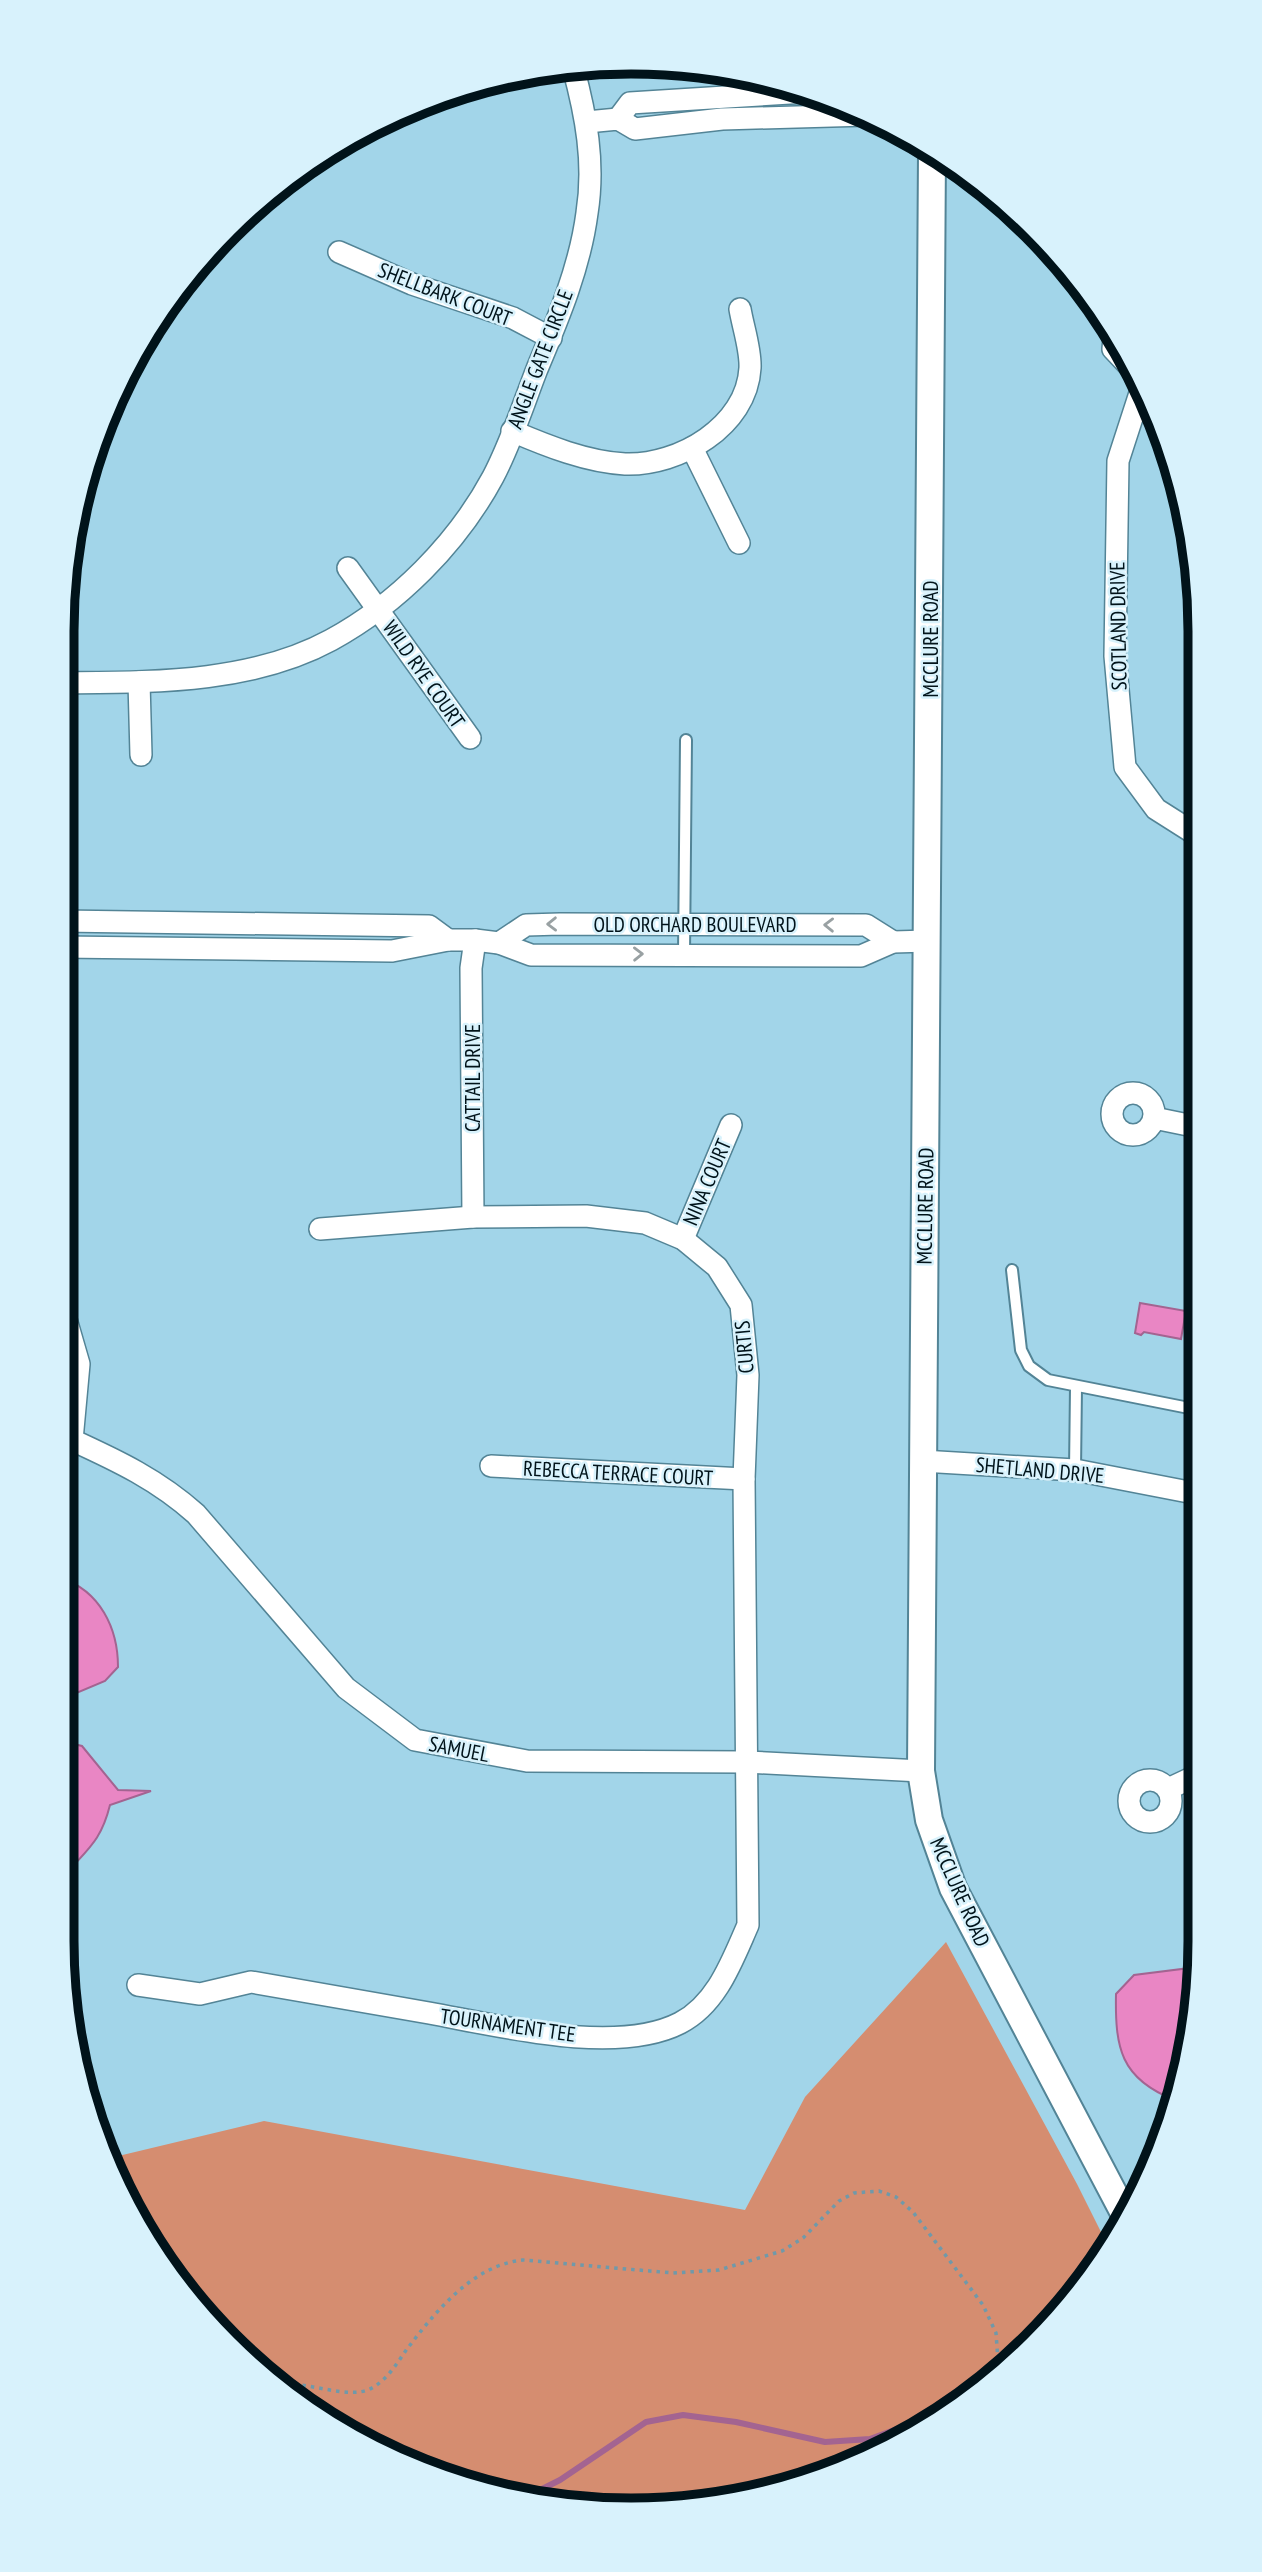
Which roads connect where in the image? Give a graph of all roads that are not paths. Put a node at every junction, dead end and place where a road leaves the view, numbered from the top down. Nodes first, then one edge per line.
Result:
1 (575, 77) edge
2 (780, 94) edge
3 (843, 116) edge
4 (618, 119) junction
5 (587, 122) junction
6 (932, 161) edge
7 (339, 252) dead end
8 (740, 309) dead end
9 (551, 338) junction
10 (1138, 400) edge
11 (512, 431) junction
12 (692, 448) junction
13 (740, 543) dead end
14 (348, 568) dead end
15 (379, 609) junction
16 (74, 682) edge
17 (139, 682) junction
18 (470, 738) dead end
19 (686, 740) dead end
20 (141, 755) dead end
21 (1188, 829) edge
22 (74, 921) edge
23 (684, 924) junction
24 (448, 940) junction
25 (475, 940) junction
26 (928, 941) junction
27 (893, 942) junction
28 (499, 943) junction
29 (74, 947) edge
30 (684, 954) junction
31 (1154, 1118) dead end
32 (731, 1125) dead end
33 (1188, 1125) edge
34 (473, 1217) junction
35 (320, 1229) dead end
36 (683, 1239) junction
37 (1012, 1270) dead end
38 (74, 1347) edge
39 (1076, 1387) junction
40 (74, 1396) edge
41 (1188, 1408) edge
42 (74, 1443) edge
43 (922, 1461) junction
44 (491, 1466) dead end
45 (1075, 1470) junction
46 (744, 1479) junction
47 (1188, 1492) edge
48 (747, 1762) junction
49 (921, 1771) junction
50 (1188, 1780) edge
51 (1168, 1789) dead end
52 (138, 1985) dead end
53 (1121, 2207) edge

1 - 5 street, ANGLE GATE CIRCLE
2 - 4 street
3 - 4 street
4 - 5 street
5 - 9 street, ANGLE GATE CIRCLE
6 - 26 street, MCCLURE ROAD
7 - 9 street, SHELLBARK COURT
8 - 12 street
9 - 11 street, ANGLE GATE CIRCLE
10 - 21 street, SCOTLAND DRIVE
11 - 12 street
11 - 15 street, ANGLE GATE CIRCLE
12 - 13 street
14 - 15 street
15 - 17 street, ANGLE GATE CIRCLE
15 - 18 street, WILD RYE COURT
16 - 17 street, ANGLE GATE CIRCLE
17 - 20 street
19 - 23 lane
22 - 24 street, OLD ORCHARD BOULEVARD
27 -> 23 street, OLD ORCHARD BOULEVARD
23 -> 28 street, OLD ORCHARD BOULEVARD
23 - 30 lane
24 - 25 street, OLD ORCHARD BOULEVARD
24 - 29 street, OLD ORCHARD BOULEVARD
25 - 28 street, OLD ORCHARD BOULEVARD
25 - 34 street, CATTAIL DRIVE
26 - 27 street, OLD ORCHARD BOULEVARD
26 - 43 street, MCCLURE ROAD
27 - 30 street, OLD ORCHARD BOULEVARD
28 -> 30 street, OLD ORCHARD BOULEVARD
31 - 33 street
32 - 36 street, NINA COURT
34 - 35 street, CURTIS
34 - 36 street, CURTIS
36 - 46 street, CURTIS
37 - 39 lane
38 - 40 street
39 - 41 lane
39 - 45 lane
42 - 48 street, SAMUEL
43 - 45 street, SHETLAND DRIVE
43 - 49 street, MCCLURE ROAD
44 - 46 street, REBECCA TERRACE COURT
45 - 47 street, SHETLAND DRIVE
46 - 48 street, CURTIS
48 - 49 street, SAMUEL
48 - 52 street, TOURNAMENT TEE
49 - 53 street, MCCLURE ROAD
50 - 51 street

